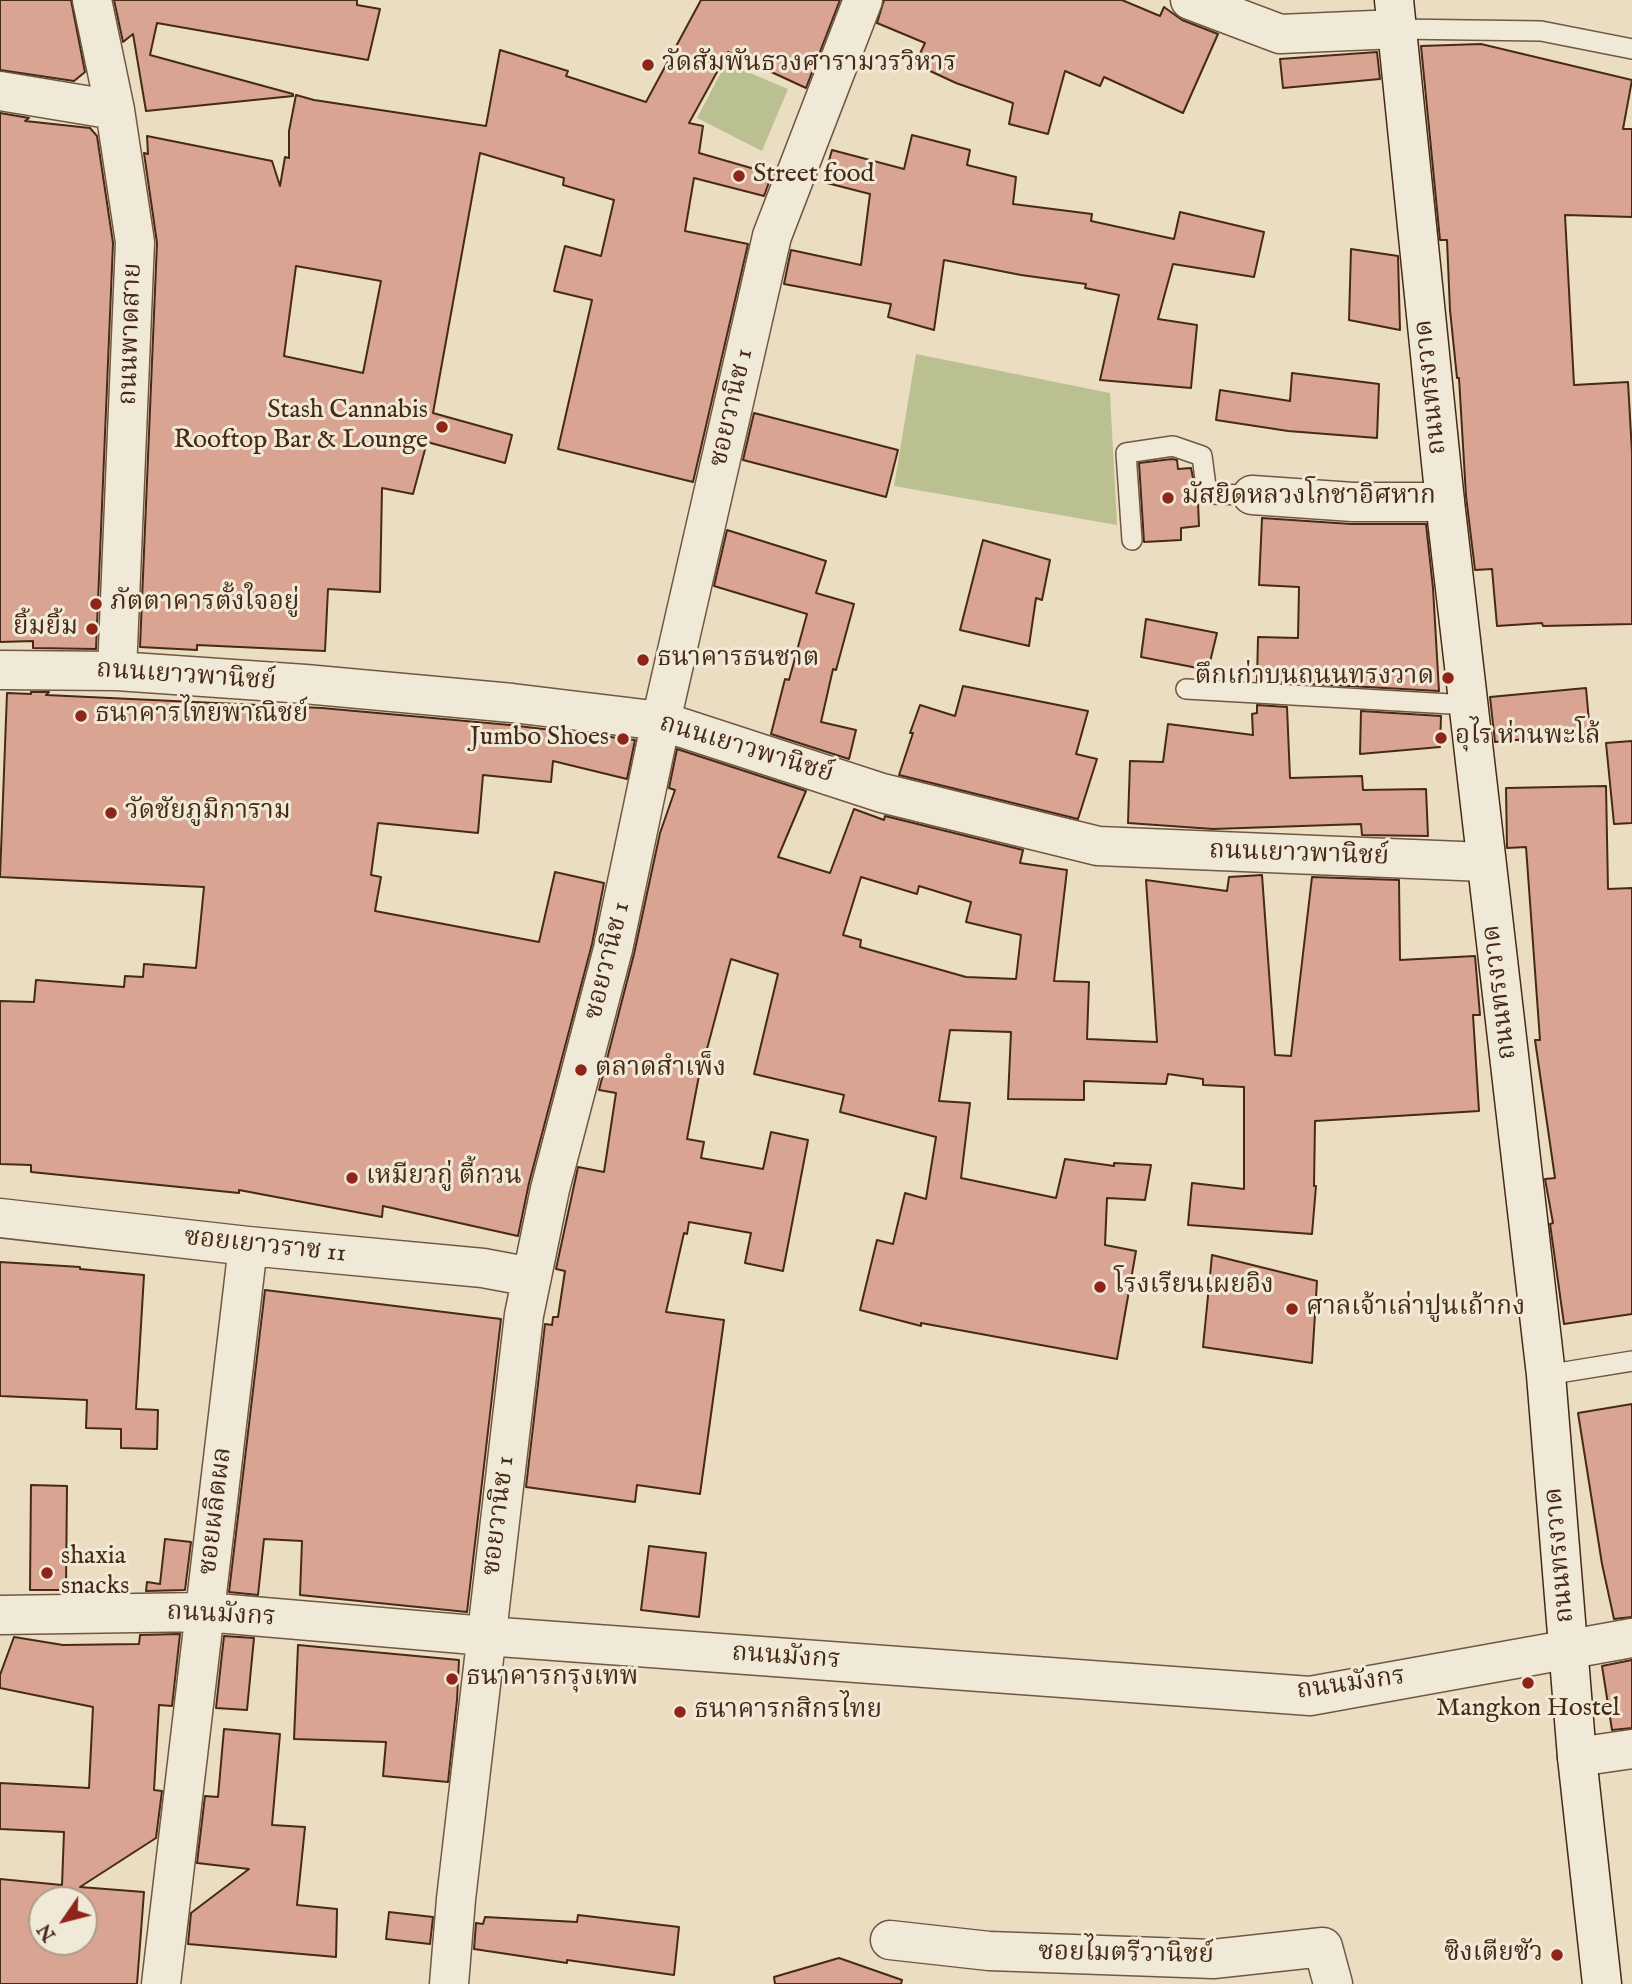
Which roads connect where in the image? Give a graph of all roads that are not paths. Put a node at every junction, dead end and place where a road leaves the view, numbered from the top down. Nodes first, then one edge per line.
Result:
1 (92, 0) edge
2 (863, 0) edge
3 (1190, 0) edge
4 (1396, 15) edge
5 (1632, 49) edge
6 (0, 91) edge
7 (115, 110) junction
8 (1252, 495) joint
9 (1445, 502) junction
10 (1132, 540) dead end
11 (0, 670) edge
12 (117, 671) junction
13 (1186, 689) dead end
14 (1469, 705) junction
15 (661, 721) junction
16 (1485, 862) junction
17 (0, 1217) edge
18 (248, 1247) junction
19 (530, 1277) junction
20 (1632, 1361) edge
21 (1546, 1375) junction
22 (205, 1612) junction
23 (0, 1615) edge
24 (486, 1636) junction
25 (1632, 1638) edge
26 (1569, 1649) junction
27 (1632, 1749) edge
28 (1577, 1757) junction
29 (890, 1940) dead end
30 (161, 1984) edge
31 (449, 1984) edge
32 (1333, 1984) edge
33 (1602, 1984) edge

1 - 7 street, ถนนพาดสาย
2 - 15 street, ซอยวานิช 1
3 - 4 street
4 - 5 lane
4 - 9 street, ถนนทรงวาด
6 - 7 street
7 - 12 street, ถนนพาดสาย
8 - 9 street
8 - 10 lane
9 - 14 street, ถนนทรงวาด
11 - 12 street, ถนนเยาวพานิชย์
12 - 15 street, ถนนเยาวพานิชย์
13 - 14 lane
14 - 16 street, ถนนทรงวาด
15 - 16 street, ถนนเยาวพานิชย์
15 - 19 street, ซอยวานิช 1
16 - 21 street, ถนนทรงวาด
17 - 18 street, ซอยเยาวราช 11
18 - 19 street, ซอยเยาวราช 11
18 - 22 street, ซอยผลิตผล
19 - 24 street, ซอยวานิช 1
20 - 21 lane
21 - 26 street, ถนนทรงวาด
22 - 23 street, ถนนมังกร
22 - 24 street, ถนนมังกร
22 - 30 street, ซอยผลิตผล
24 - 26 street, ถนนมังกร
24 - 31 street, ซอยวานิช 1
25 - 26 street, ถนนมังกร
26 - 28 street, ถนนทรงวาด
27 - 28 street
28 - 33 street, ถนนทรงวาด
29 - 32 street, ซอยไมตรีวานิชย์

